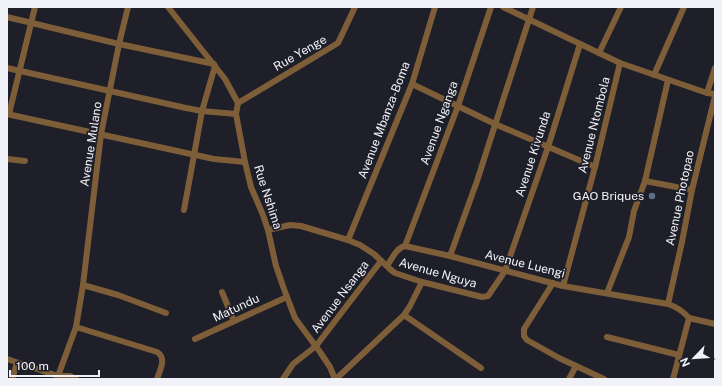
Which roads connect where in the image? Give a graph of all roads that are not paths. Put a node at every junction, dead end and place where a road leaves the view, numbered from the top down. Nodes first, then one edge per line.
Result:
1 (35, 7) edge
2 (128, 7) edge
3 (168, 7) edge
4 (355, 7) edge
5 (435, 7) edge
6 (491, 7) edge
7 (503, 7) edge
8 (533, 7) edge
9 (621, 7) edge
10 (684, 7) edge
11 (7, 17) edge
12 (528, 19) junction
13 (30, 23) junction
14 (119, 44) junction
15 (580, 44) junction
16 (599, 53) junction
17 (620, 63) junction
18 (214, 65) junction
19 (7, 68) edge
20 (715, 68) edge
21 (20, 71) junction
22 (654, 75) junction
23 (668, 80) junction
24 (412, 84) junction
25 (110, 91) junction
26 (707, 92) junction
27 (715, 95) edge
28 (238, 103) junction
29 (458, 106) junction
30 (202, 111) junction
31 (8, 114) edge
32 (236, 114) junction
33 (495, 124) junction
34 (101, 134) junction
35 (548, 147) junction
36 (194, 155) junction
37 (7, 159) edge
38 (25, 161) dead end
39 (245, 162) junction
40 (595, 167) junction
41 (645, 181) junction
42 (692, 190) junction
43 (184, 210) dead end
44 (268, 230) junction
45 (348, 240) junction
46 (405, 246) junction
47 (450, 256) junction
48 (381, 261) junction
49 (387, 266) junction
50 (505, 271) junction
51 (422, 282) junction
52 (552, 283) junction
53 (83, 285) junction
54 (563, 286) junction
55 (222, 292) dead end
56 (607, 293) junction
57 (286, 297) junction
58 (668, 304) junction
59 (166, 313) dead end
60 (404, 315) junction
61 (690, 318) junction
62 (234, 321) junction
63 (715, 324) edge
64 (76, 327) junction
65 (607, 337) dead end
66 (195, 339) dead end
67 (316, 346) junction
68 (679, 355) junction
69 (7, 359) edge
70 (17, 363) junction
71 (576, 366) junction
72 (481, 368) dead end
73 (58, 376) junction
74 (12, 379) edge
75 (76, 379) edge
76 (157, 379) edge
77 (283, 379) edge
78 (336, 379) edge
79 (569, 379) edge
80 (604, 379) edge
81 (673, 379) edge

1 - 13 street
2 - 14 street, Avenue Mulano
3 - 18 street
4 - 28 street, Rue Yenge
5 - 24 street, Avenue Mbanza-Boma
6 - 29 street, Avenue Nganga
7 - 12 street
8 - 12 street
9 - 16 street
10 - 22 street
11 - 13 street
12 - 15 street
12 - 33 street
13 - 14 street
13 - 21 street
14 - 18 street
14 - 25 street, Avenue Mulano
15 - 16 street
15 - 35 street, Avenue Kivunda
16 - 17 street
17 - 22 street
17 - 40 street, Avenue Ntombola
18 - 28 street
18 - 30 street
19 - 21 street
20 - 26 street
21 - 25 street
21 - 31 street
22 - 23 street
23 - 26 street
23 - 41 street
24 - 29 street
24 - 45 street, Avenue Mbanza-Boma
25 - 30 street
25 - 34 street, Avenue Mulano
26 - 27 street
27 - 42 street, Avenue Photopao
28 - 32 street, Rue Nshima
29 - 33 street
29 - 46 street, Avenue Nganga
30 - 32 street
30 - 36 street
31 - 34 street
32 - 39 street, Rue Nshima
33 - 35 street
33 - 47 street
34 - 36 street
34 - 53 street, Avenue Mulano
35 - 40 street
35 - 50 street, Avenue Kivunda
36 - 39 street
36 - 43 street
37 - 38 street
39 - 44 street, Rue Nshima
40 - 54 street, Avenue Ntombola
41 - 42 street
41 - 56 street
42 - 58 street, Avenue Photopao
44 - 45 street, Avenue Nguya
44 - 57 street, Rue Nshima
45 - 48 street, Avenue Nguya
46 - 47 street, Avenue Luengi
46 - 49 street
47 - 50 street, Avenue Luengi
48 - 49 street, Avenue Nguya
48 - 67 street, Avenue Nsanga
49 - 51 street, Avenue Nguya
50 - 51 street, Avenue Nguya
50 - 52 street, Avenue Luengi
51 - 60 street
52 - 54 street, Avenue Luengi
52 - 71 street
53 - 59 street
53 - 64 street, Avenue Mulano
54 - 56 street, Avenue Luengi
55 - 62 street
56 - 58 street, Avenue Luengi
57 - 62 street, Matundu
57 - 67 street, Rue Nshima
58 - 61 street, Avenue Luengi
60 - 72 street
60 - 78 street
61 - 63 street
61 - 68 street
62 - 66 street, Matundu
64 - 73 street, Avenue Mulano
64 - 76 street
65 - 68 street
67 - 77 street, Avenue Nsanga
67 - 78 street, Rue Nshima
68 - 81 street
69 - 70 street
70 - 73 street
70 - 74 street
71 - 79 street
71 - 80 street
73 - 75 street

